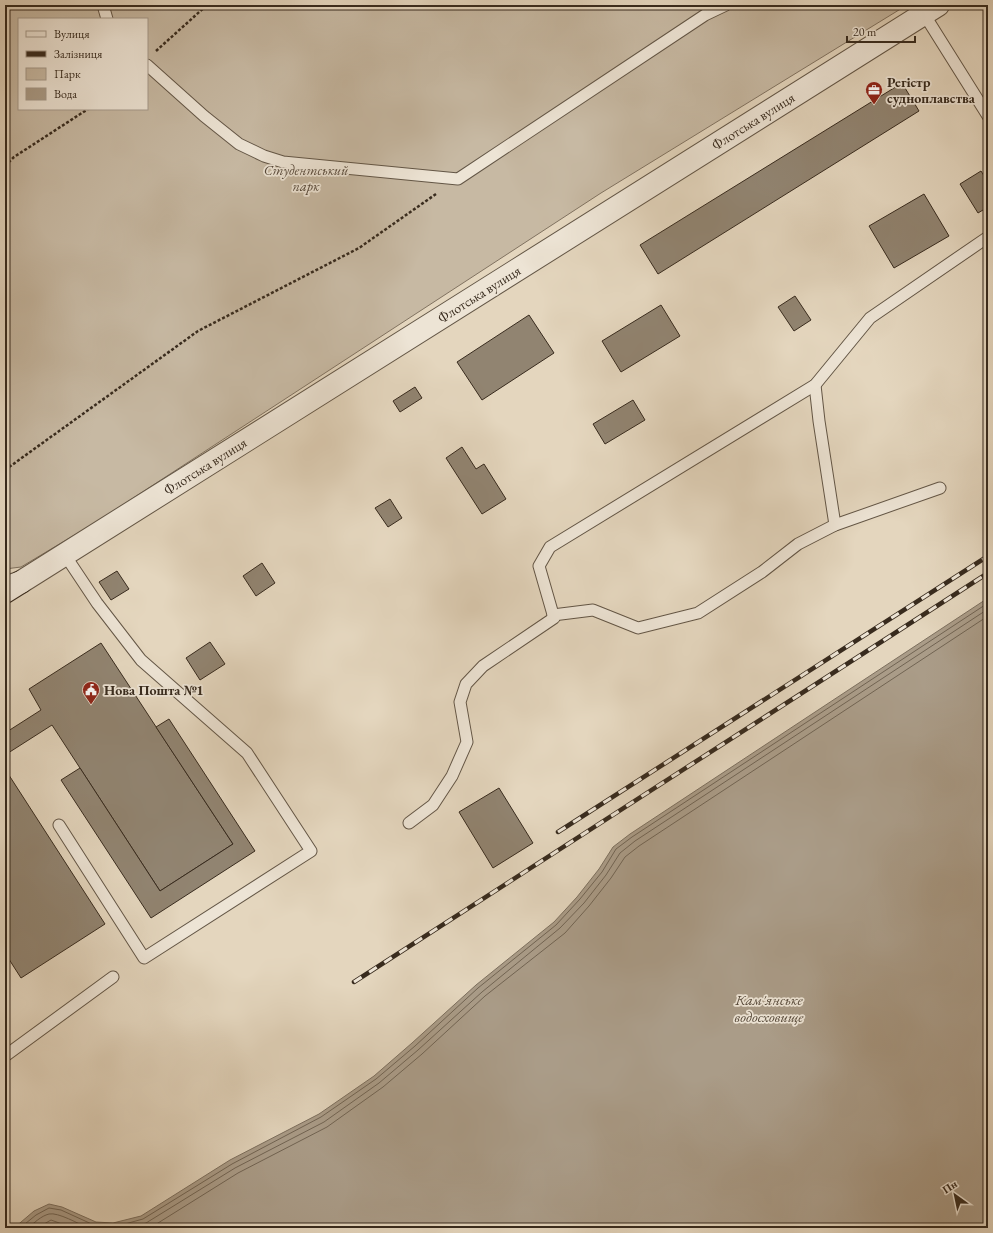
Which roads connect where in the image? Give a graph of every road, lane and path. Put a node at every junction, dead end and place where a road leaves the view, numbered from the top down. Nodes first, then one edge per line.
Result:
1 (103, 5) edge
2 (207, 5) edge
3 (726, 5) edge
4 (931, 9) edge
5 (107, 18) edge
6 (150, 60) edge
7 (86, 110) edge
8 (988, 116) edge
9 (5, 166) edge
10 (458, 179) junction
11 (988, 237) edge
12 (815, 385) junction
13 (5, 470) edge
14 (940, 488) dead end
15 (835, 525) junction
16 (65, 555) junction
17 (9, 587) edge
18 (553, 615) junction
19 (409, 823) dead end
20 (58, 824) dead end
21 (113, 977) dead end
22 (5, 1056) edge

1 - 5 lane
2 - 6 path
3 - 10 lane
4 - 8 lane
4 - 16 street, Флотська вулиця
6 - 10 lane
7 - 9 path
10 - 13 path
11 - 12 lane
12 - 15 lane
12 - 18 lane
14 - 15 lane
15 - 18 lane
16 - 17 street, Флотська вулиця
16 - 20 lane
18 - 19 lane
21 - 22 lane

